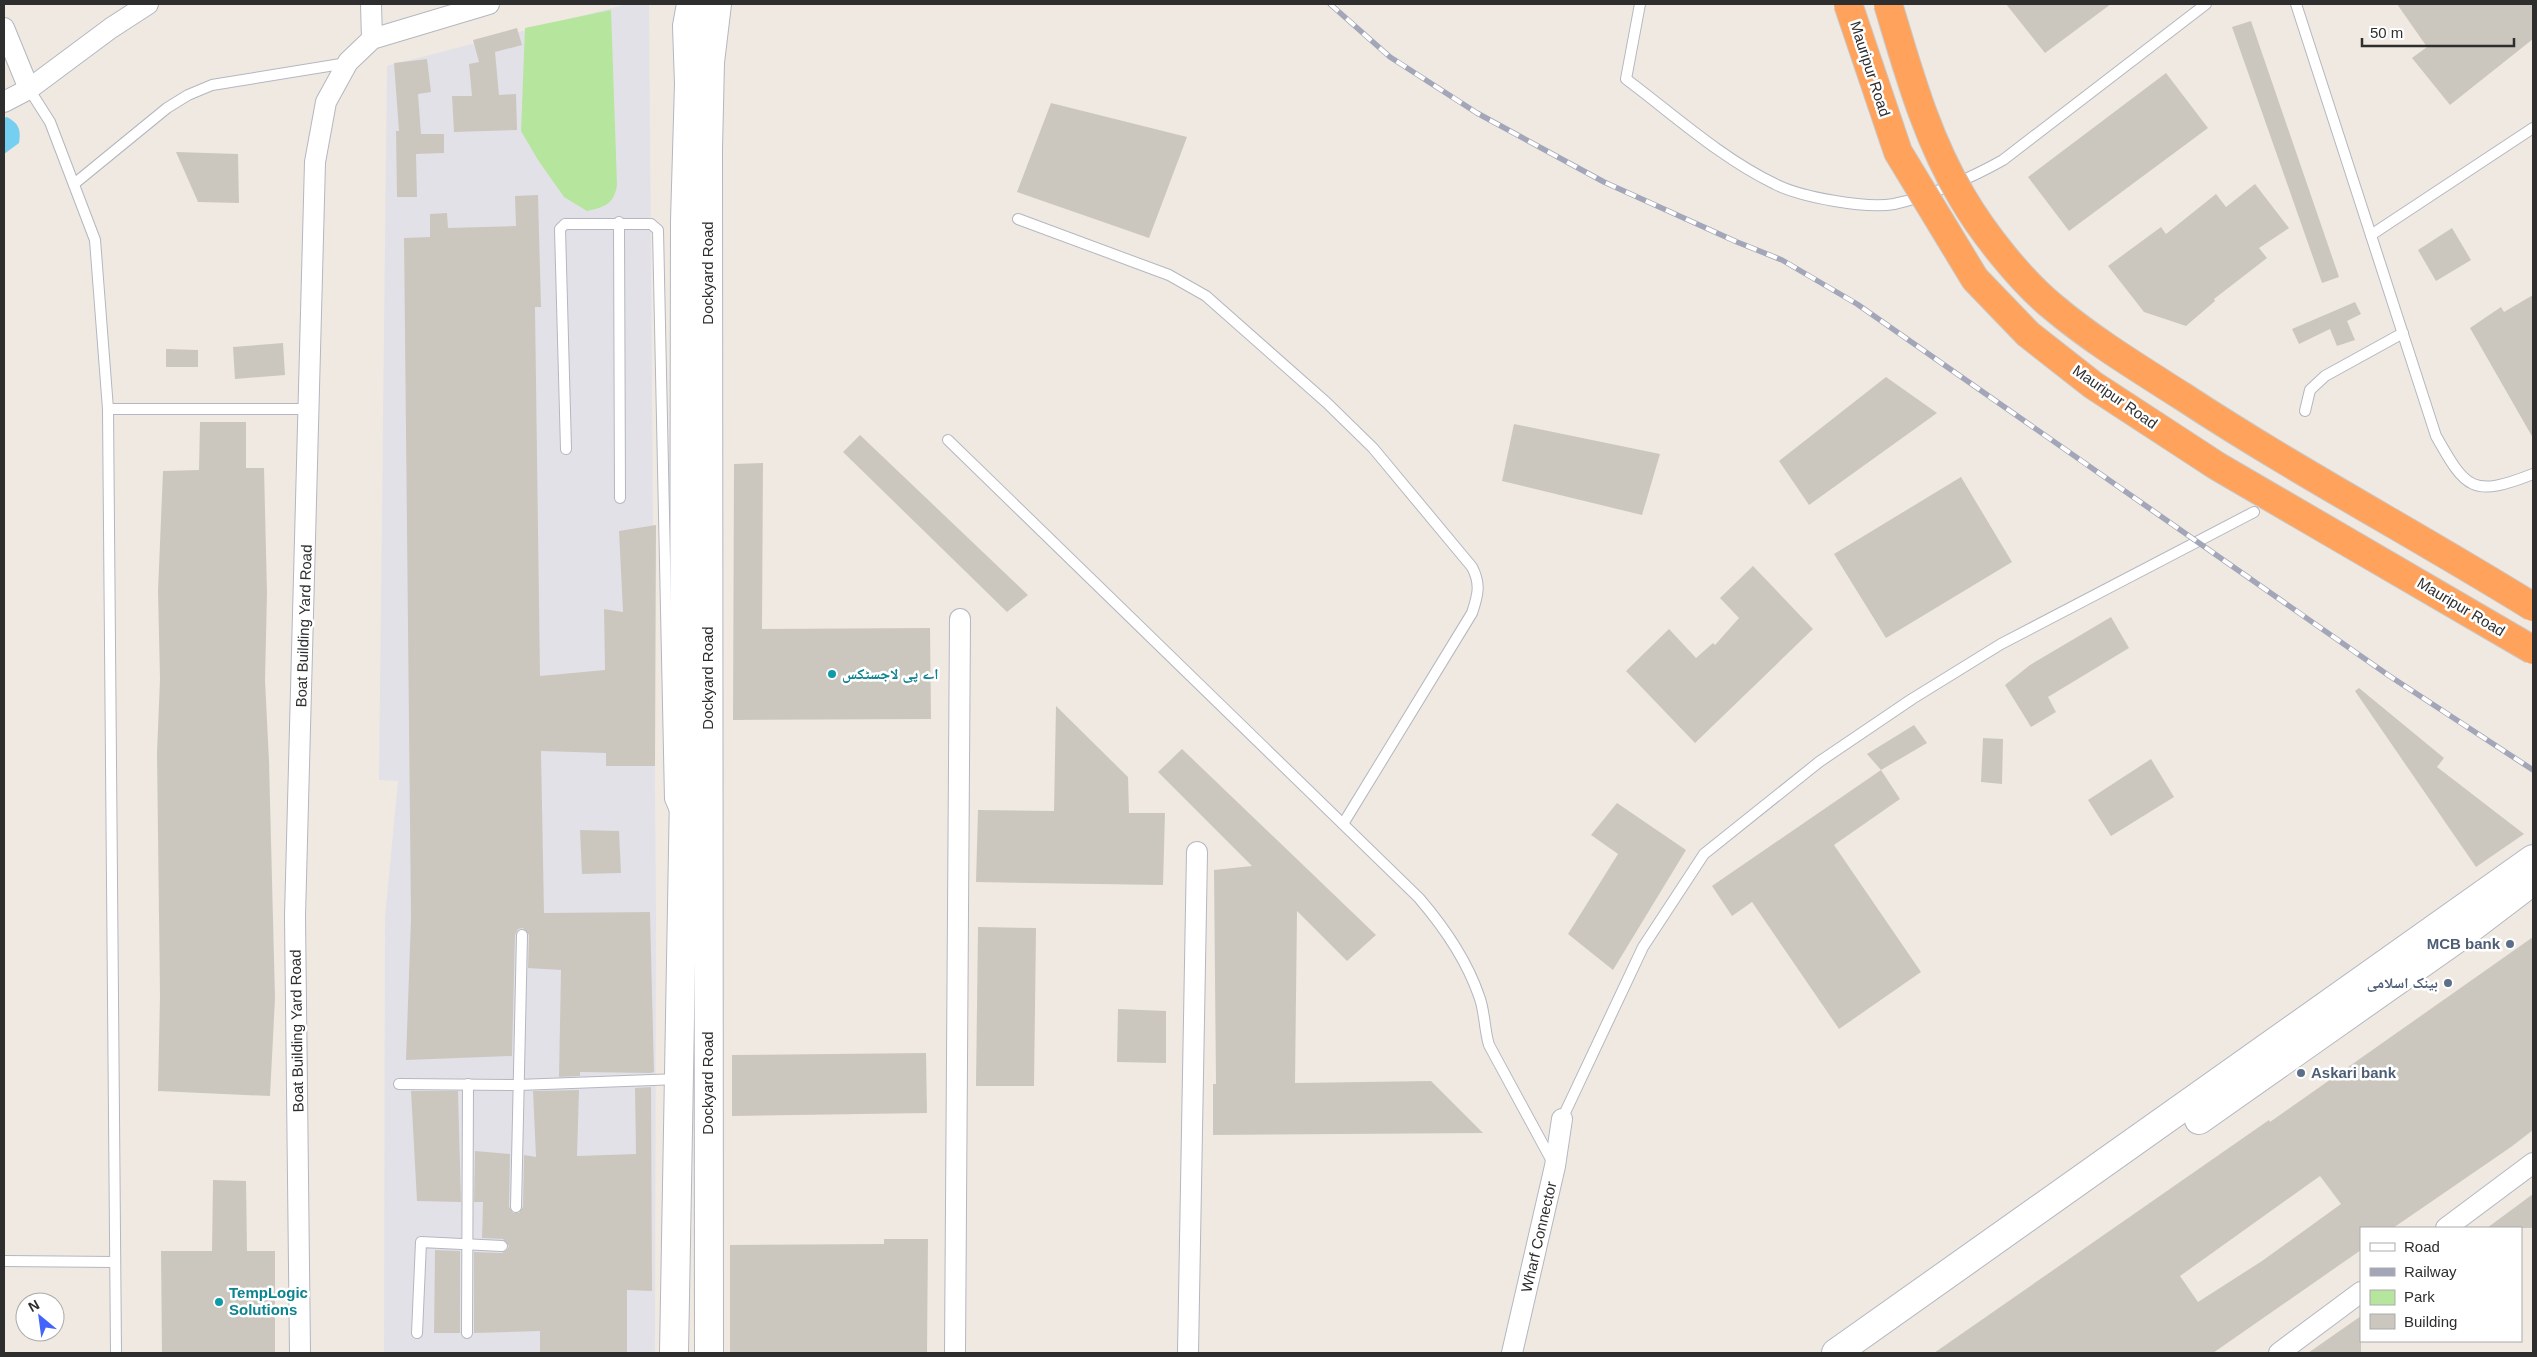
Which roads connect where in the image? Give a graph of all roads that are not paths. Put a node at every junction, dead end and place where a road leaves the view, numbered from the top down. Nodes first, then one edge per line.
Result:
1 (148, 4) edge
2 (371, 4) edge
3 (489, 4) edge
4 (691, 4) edge
5 (717, 4) edge
6 (1640, 4) edge
7 (1848, 4) edge
8 (1888, 4) edge
9 (2206, 4) edge
10 (2296, 4) edge
11 (127, 9) edge
12 (4, 28) edge
13 (372, 39) junction
14 (348, 62) junction
15 (31, 90) junction
16 (4, 102) edge
17 (2533, 128) edge
18 (74, 184) junction
19 (1018, 219) dead end
20 (619, 222) junction
21 (2371, 235) junction
22 (2402, 332) junction
23 (310, 409) junction
24 (108, 410) junction
25 (2305, 411) dead end
26 (948, 440) dead end
27 (566, 448) dead end
28 (2533, 474) edge
29 (620, 498) dead end
30 (2254, 512) dead end
31 (2533, 607) edge
32 (960, 619) dead end
33 (2533, 650) edge
34 (696, 794) junction
35 (1343, 824) junction
36 (684, 830) junction
37 (1197, 852) dead end
38 (2533, 859) edge
39 (2533, 881) edge
40 (522, 935) dead end
41 (680, 1079) junction
42 (399, 1084) dead end
43 (468, 1084) junction
44 (518, 1085) junction
45 (1562, 1120) joint
46 (2533, 1163) edge
47 (1555, 1166) junction
48 (516, 1206) dead end
49 (2447, 1227) edge
50 (468, 1244) junction
51 (502, 1246) dead end
52 (4, 1261) edge
53 (115, 1262) junction
54 (2360, 1293) edge
55 (416, 1333) dead end
56 (467, 1333) dead end
57 (116, 1353) edge
58 (300, 1353) edge
59 (674, 1353) edge
60 (709, 1353) edge
61 (954, 1353) edge
62 (1188, 1353) edge
63 (1512, 1353) edge
64 (1836, 1353) edge
65 (1867, 1353) edge
66 (2279, 1353) edge

1 - 11 street
2 - 13 street
3 - 13 street, Boat Building Yard Road
4 - 34 street, Dockyard Road
5 - 34 street, Dockyard Road
6 - 9 lane
7 - 33 highway, Mauripur Road, bridge
8 - 31 highway, bridge
10 - 21 lane
11 - 15 street
12 - 15 street
13 - 14 street, Boat Building Yard Road
14 - 18 lane
14 - 23 street, Boat Building Yard Road
15 - 16 street
15 - 18 lane
17 - 21 lane
18 - 24 lane
19 - 35 lane
20 - 27 lane
20 - 29 lane
20 - 36 lane
21 - 22 lane
22 - 25 lane
22 - 28 lane
23 - 24 lane
23 - 58 street, Boat Building Yard Road
24 - 53 lane
26 - 35 lane
30 - 45 lane
32 - 61 street
34 - 36 street, Dockyard Road
34 - 60 street, Dockyard Road
35 - 47 lane
36 - 41 street, Dockyard Road
37 - 62 street
38 - 64 street
39 - 65 street
40 - 44 lane
41 - 44 lane
41 - 59 street, Dockyard Road
42 - 43 lane
43 - 44 lane
43 - 50 lane
44 - 48 lane
45 - 47 street, Wharf Connector
46 - 49 street
47 - 63 street, Wharf Connector
50 - 51 lane
50 - 55 lane
50 - 56 lane
52 - 53 lane
53 - 57 lane
54 - 66 street

